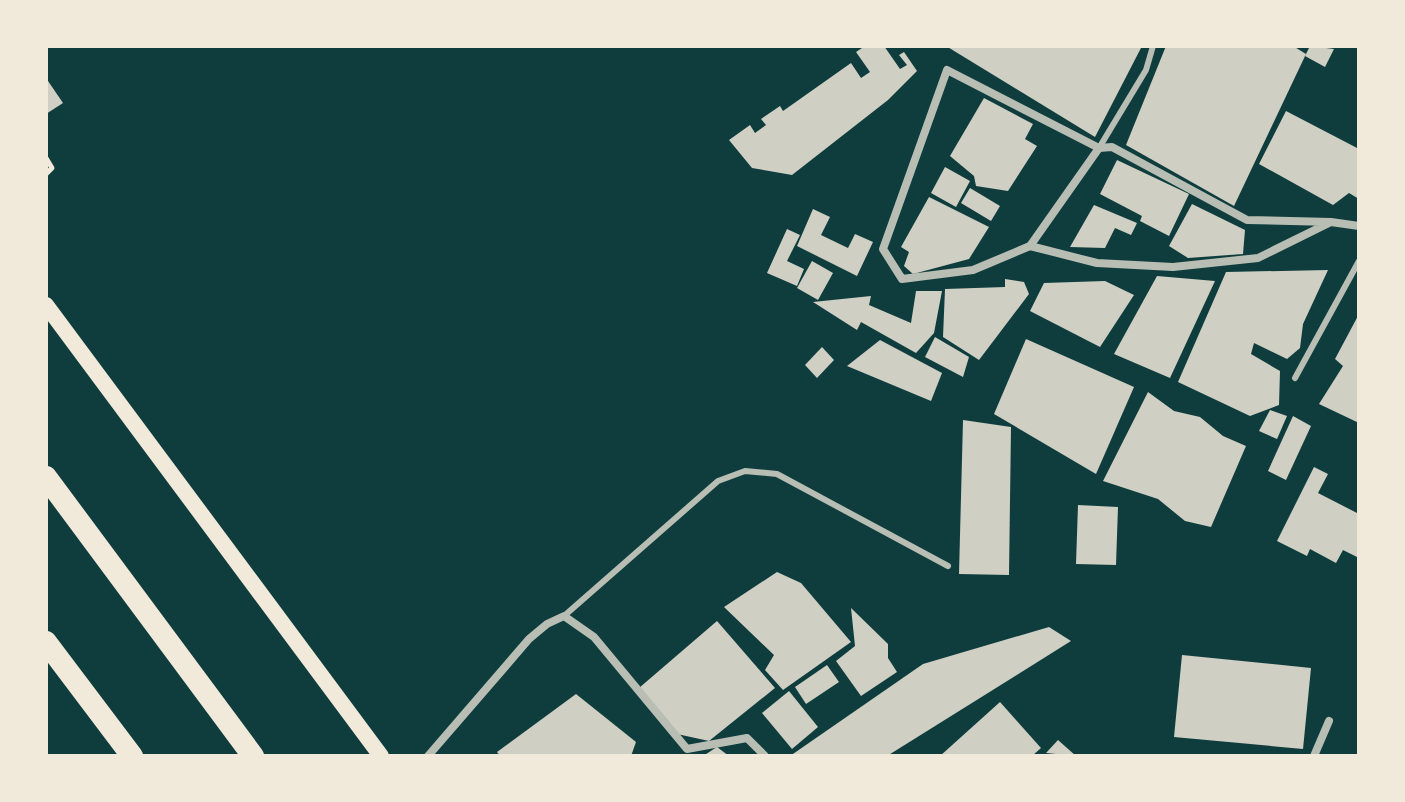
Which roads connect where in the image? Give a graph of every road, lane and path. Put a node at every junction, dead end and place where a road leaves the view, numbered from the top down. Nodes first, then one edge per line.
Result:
1 (1153, 46) edge
2 (1099, 148) junction
3 (46, 158) edge
4 (46, 174) edge
5 (1331, 222) junction
6 (1359, 226) edge
7 (1030, 246) junction
8 (1359, 261) edge
9 (46, 305) edge
10 (1295, 378) dead end
11 (46, 477) edge
12 (948, 566) dead end
13 (564, 616) junction
14 (46, 642) edge
15 (1329, 721) dead end
16 (434, 754) edge
17 (132, 756) edge
18 (253, 756) edge
19 (381, 756) edge
20 (765, 756) edge
21 (1314, 756) edge

1 - 2 lane
2 - 5 street
2 - 7 street
2 - 7 street
3 - 4 path
5 - 6 street
5 - 7 street
8 - 10 lane
9 - 19 main road
11 - 18 highway
12 - 13 lane
13 - 16 street
13 - 20 street
14 - 17 highway
15 - 21 street

